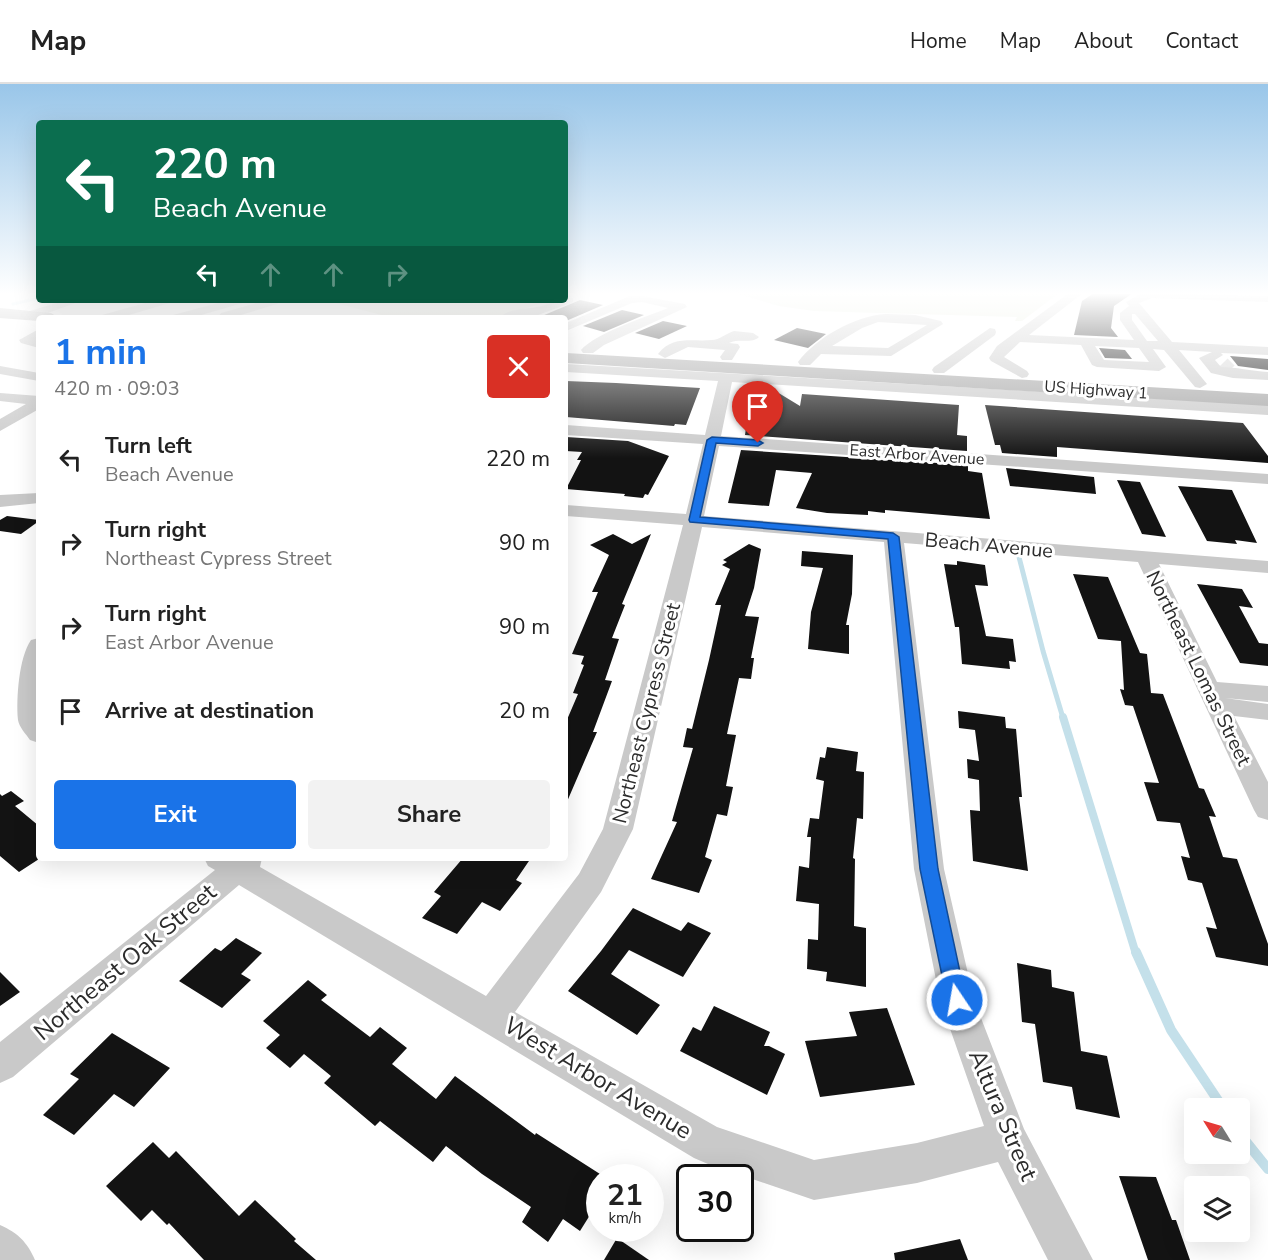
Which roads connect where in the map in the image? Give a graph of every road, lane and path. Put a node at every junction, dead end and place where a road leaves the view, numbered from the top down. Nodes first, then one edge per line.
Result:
1 (568, 348) edge
2 (591, 348) edge
3 (670, 348) edge
4 (734, 348) edge
5 (830, 348) edge
6 (898, 348) edge
7 (969, 348) edge
8 (1004, 348) edge
9 (1089, 348) edge
10 (1144, 348) edge
11 (1169, 348) edge
12 (1205, 348) edge
13 (588, 350) junction
14 (1268, 351) edge
15 (665, 354) junction
16 (1268, 356) edge
17 (568, 358) edge
18 (0, 360) edge
19 (811, 361) junction
20 (36, 363) edge
21 (568, 368) edge
22 (727, 368) junction
23 (0, 370) edge
24 (939, 370) junction
25 (1022, 374) junction
26 (36, 376) edge
27 (1268, 376) edge
28 (1200, 384) junction
29 (1268, 388) edge
30 (0, 397) edge
31 (36, 400) edge
32 (36, 400) edge
33 (1268, 400) edge
34 (36, 401) edge
35 (1268, 410) edge
36 (0, 418) edge
37 (0, 426) edge
38 (568, 430) edge
39 (712, 440) junction
40 (1268, 478) edge
41 (36, 498) edge
42 (0, 501) edge
43 (568, 510) edge
44 (694, 520) junction
45 (893, 537) junction
46 (1146, 558) junction
47 (1268, 567) edge
48 (36, 657) edge
49 (1268, 694) edge
50 (1212, 697) junction
51 (1268, 712) edge
52 (36, 730) edge
53 (1268, 810) edge
54 (235, 862) edge
55 (492, 1016) junction
56 (0, 1065) edge
57 (1008, 1140) junction
58 (0, 1247) edge
59 (13, 1260) edge
60 (1071, 1260) edge

1 - 13 main road, US Highway 1
2 - 13 street
3 - 15 street
4 - 22 street
5 - 19 street
6 - 19 street
7 - 24 street
8 - 25 street
9 - 10 street
11 - 28 street
12 - 14 street
13 - 15 main road, US Highway 1
15 - 22 main road, US Highway 1
16 - 27 street
17 - 19 main road, US Highway 1
18 - 20 street
19 - 22 main road, US Highway 1
19 - 24 main road, US Highway 1
19 - 33 main road, US Highway 1
21 - 22 street
22 - 35 street
22 - 39 street, Northeast Cypress Street
23 - 26 street
24 - 25 main road, US Highway 1
25 - 28 main road, US Highway 1
28 - 29 main road, US Highway 1
30 - 31 street
32 - 36 street
34 - 37 street
38 - 39 street, East Arbor Avenue
39 - 40 street, East Arbor Avenue
39 - 44 street, Northeast Cypress Street
41 - 42 street
43 - 44 street, Beach Avenue
44 - 45 street, Beach Avenue
44 - 55 street, Northeast Cypress Street
45 - 46 street, Beach Avenue
45 - 57 street, Altura Street
46 - 47 street, Beach Avenue
46 - 50 street, Northeast Lomas Street
48 - 52 street
49 - 50 street
50 - 51 street
50 - 53 street, Northeast Lomas Street
54 - 55 street, West Arbor Avenue
54 - 56 street, Northeast Oak Street
55 - 57 street, West Arbor Avenue
57 - 60 street, Altura Street
58 - 59 street

